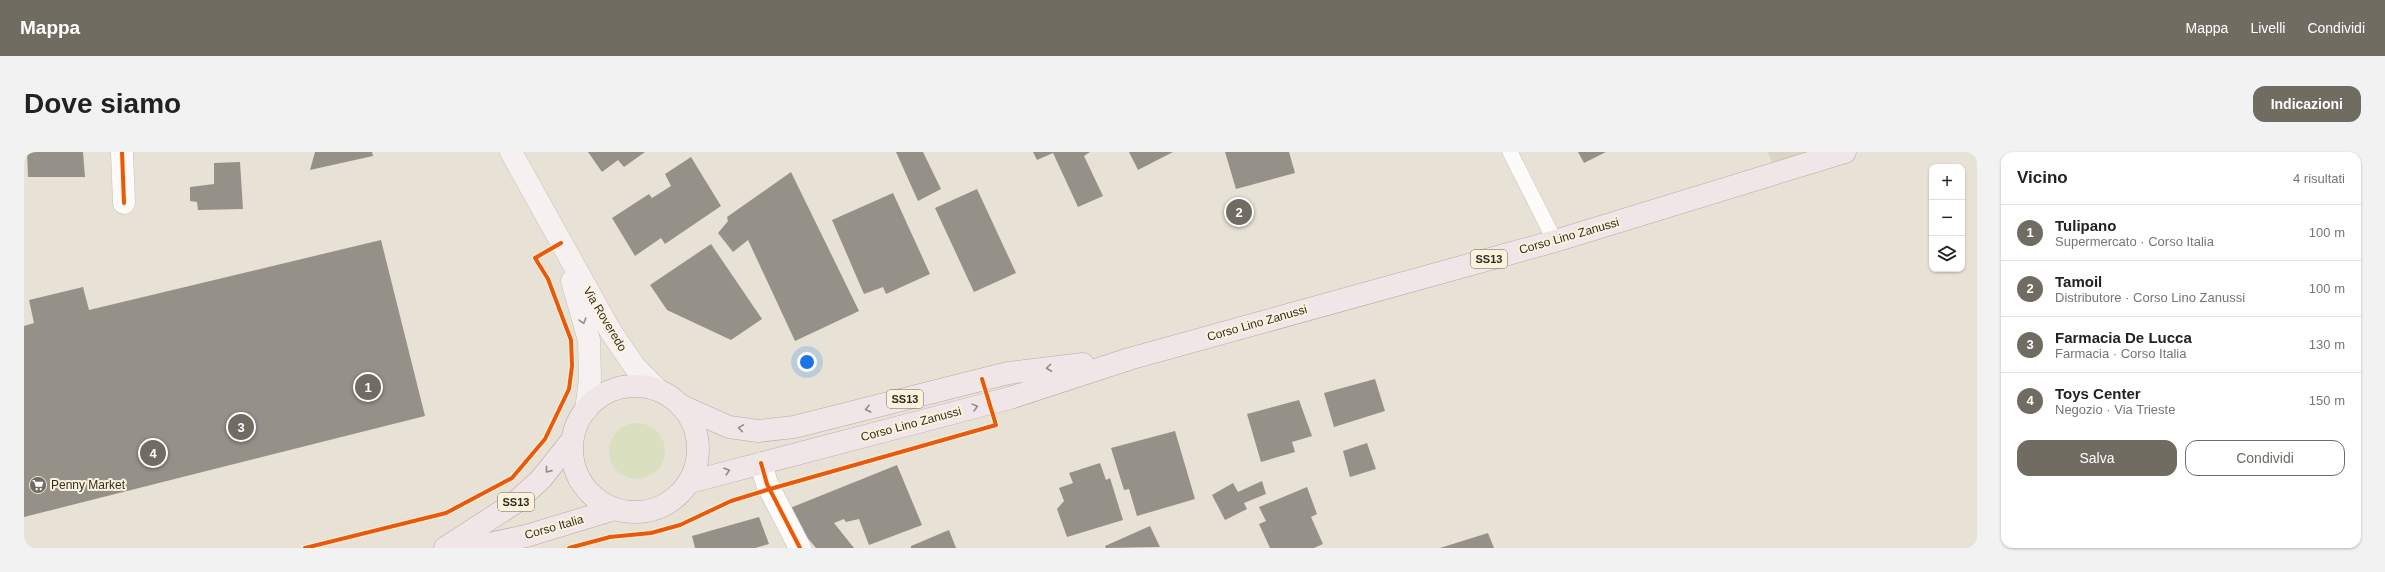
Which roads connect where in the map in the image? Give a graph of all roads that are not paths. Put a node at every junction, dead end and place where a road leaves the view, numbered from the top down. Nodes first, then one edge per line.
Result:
1 (122, 152) edge
2 (511, 152) edge
3 (1510, 152) edge
4 (1833, 154) edge
5 (124, 203) dead end
6 (1555, 241) junction
7 (561, 243) junction
8 (1130, 359) junction
9 (658, 390) junction
10 (684, 407) junction
11 (586, 410) junction
12 (572, 440) junction
13 (761, 463) junction
14 (690, 482) junction
15 (615, 509) junction
16 (444, 548) edge
17 (469, 548) edge
18 (800, 548) edge

1 - 5 street
2 - 7 main road, Via Roveredo
3 - 6 lane
4 - 6 main road, Corso Lino Zanussi / SS13
6 - 8 main road, Corso Lino Zanussi / SS13
7 - 9 main road, Via Roveredo
7 -> 11 main road, Via Roveredo
8 -> 10 main road, Corso Lino Zanussi / SS13
13 -> 8 main road, Corso Lino Zanussi / SS13
9 - 10 main road
9 - 11 main road
10 - 14 main road
11 - 12 main road
12 - 15 main road
12 -> 16 main road, SS13
14 -> 13 main road, Corso Lino Zanussi / SS13
13 - 18 street
14 - 15 main road
15 - 17 main road, Corso Italia

